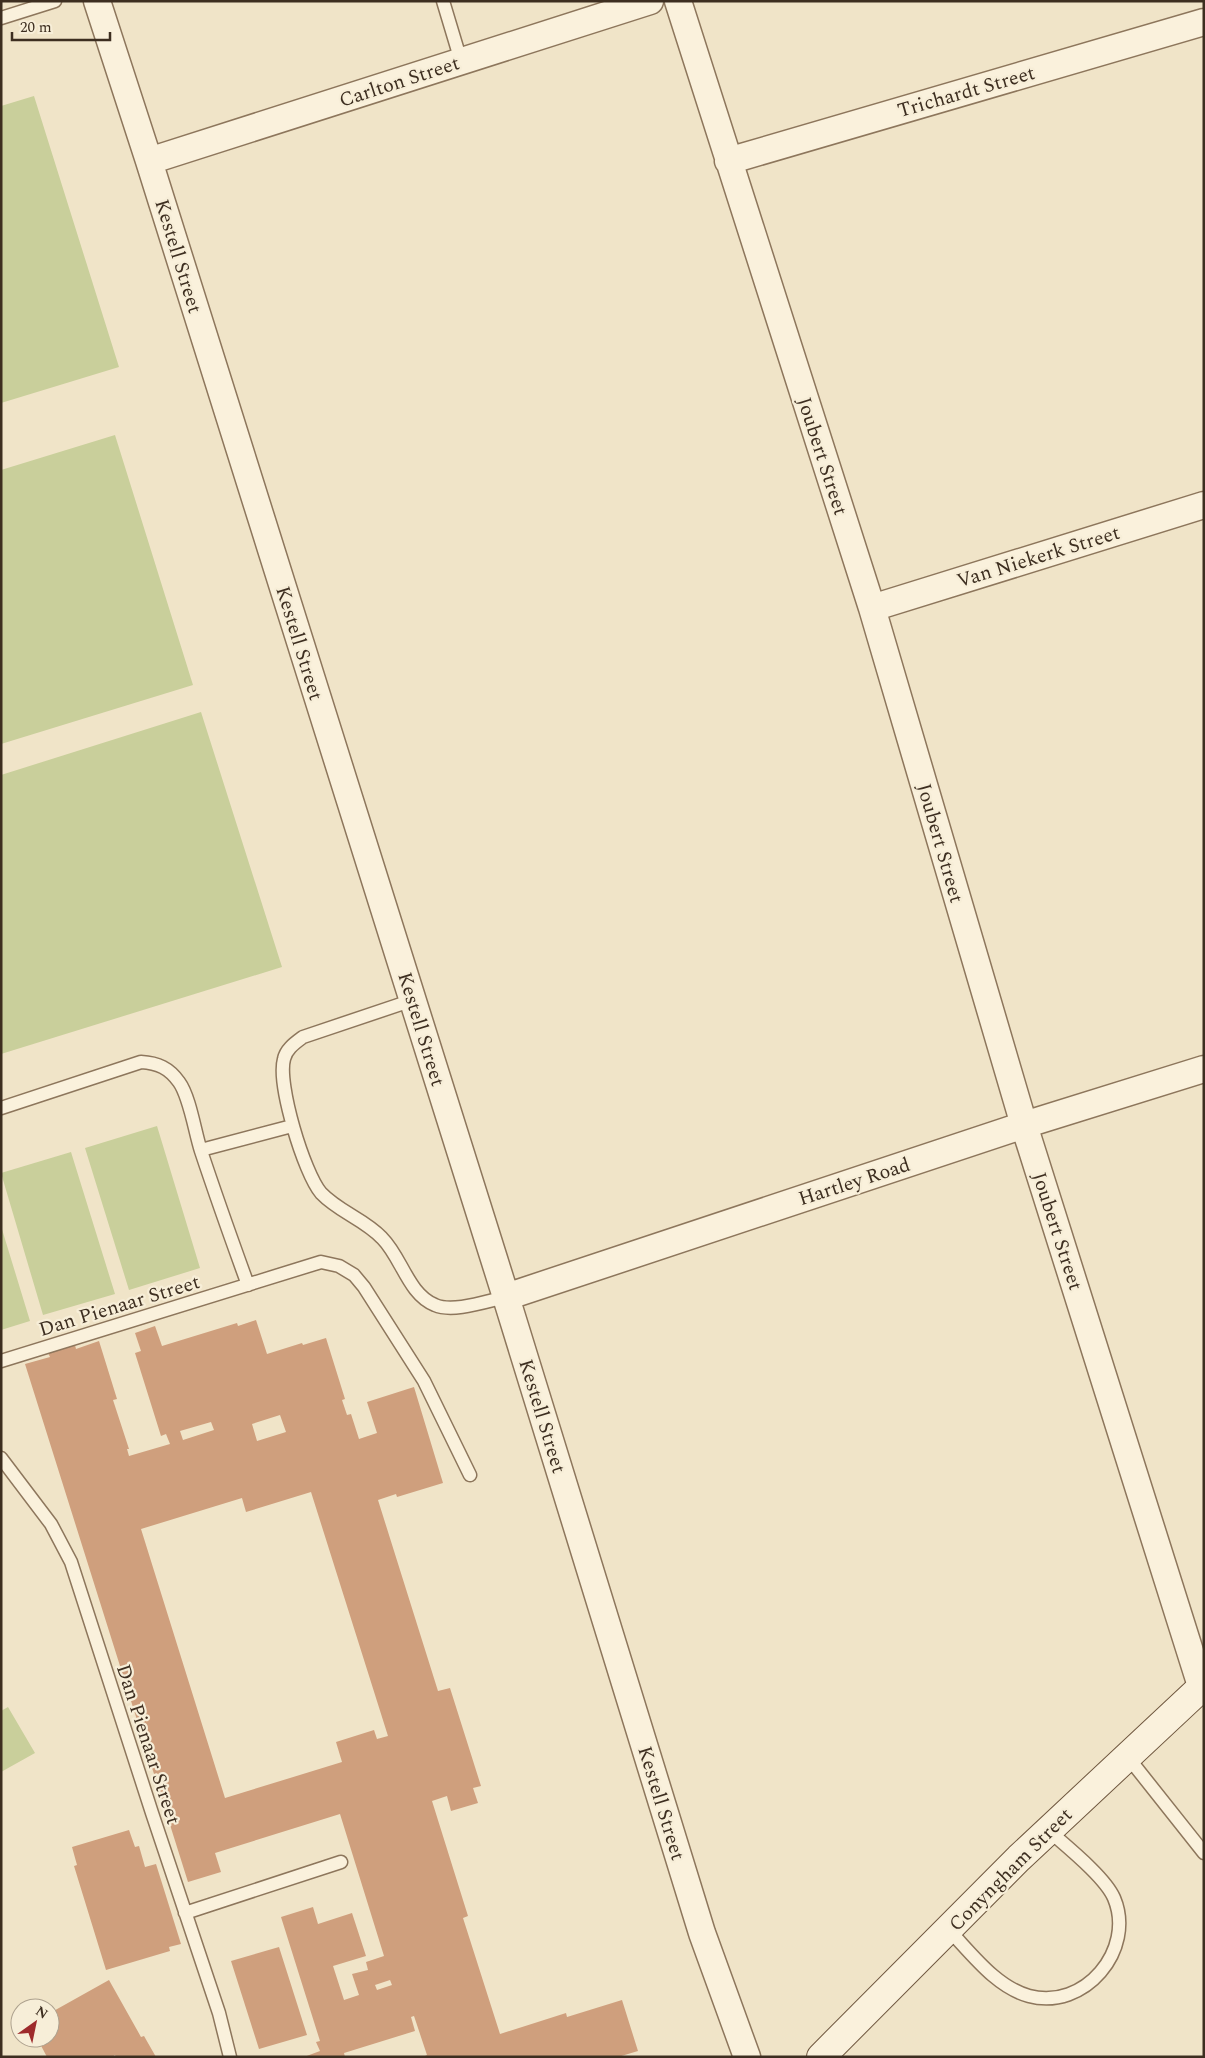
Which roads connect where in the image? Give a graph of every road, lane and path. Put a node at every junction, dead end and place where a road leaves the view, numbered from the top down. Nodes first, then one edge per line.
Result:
1 (55, 1) edge
2 (97, 1) edge
3 (443, 1) edge
4 (650, 1) edge
5 (678, 1) edge
6 (1, 18) edge
7 (1204, 22) edge
8 (461, 61) junction
9 (149, 161) junction
10 (728, 161) junction
11 (1204, 505) edge
12 (872, 608) junction
13 (413, 1000) junction
14 (1204, 1068) edge
15 (1, 1108) edge
16 (1024, 1125) junction
17 (292, 1126) junction
18 (201, 1150) junction
19 (248, 1285) junction
20 (506, 1297) junction
21 (1, 1361) edge
22 (1, 1458) edge
23 (470, 1475) dead end
24 (1203, 1685) edge
25 (1127, 1756) junction
26 (1048, 1830) junction
27 (1204, 1854) edge
28 (341, 1862) dead end
29 (185, 1913) junction
30 (948, 1929) junction
31 (230, 2057) edge
32 (747, 2057) edge
33 (821, 2057) edge

1 - 6 lane
2 - 9 street, Kestell Street
3 - 8 lane
4 - 8 street, Carlton Street
5 - 10 street, Joubert Street
7 - 10 street, Trichardt Street
8 - 9 street, Carlton Street
9 - 13 street, Kestell Street
10 - 12 street, Joubert Street
11 - 12 street, Van Niekerk Street
12 - 16 street, Joubert Street
13 - 17 lane
13 - 20 street, Kestell Street
14 - 16 street, Hartley Road
15 - 18 lane
16 - 20 street, Hartley Road
16 - 24 street, Joubert Street
17 - 18 lane
17 - 20 lane
18 - 19 lane
19 - 21 lane, Dan Pienaar Street
19 - 23 lane, Dan Pienaar Street
20 - 32 street, Kestell Street
22 - 29 lane, Dan Pienaar Street
24 - 25 street, Conyngham Street
25 - 26 street, Conyngham Street
25 - 27 lane
26 - 30 street, Conyngham Street
26 - 30 lane
28 - 29 lane
29 - 31 lane, Dan Pienaar Street
30 - 33 street, Conyngham Street

